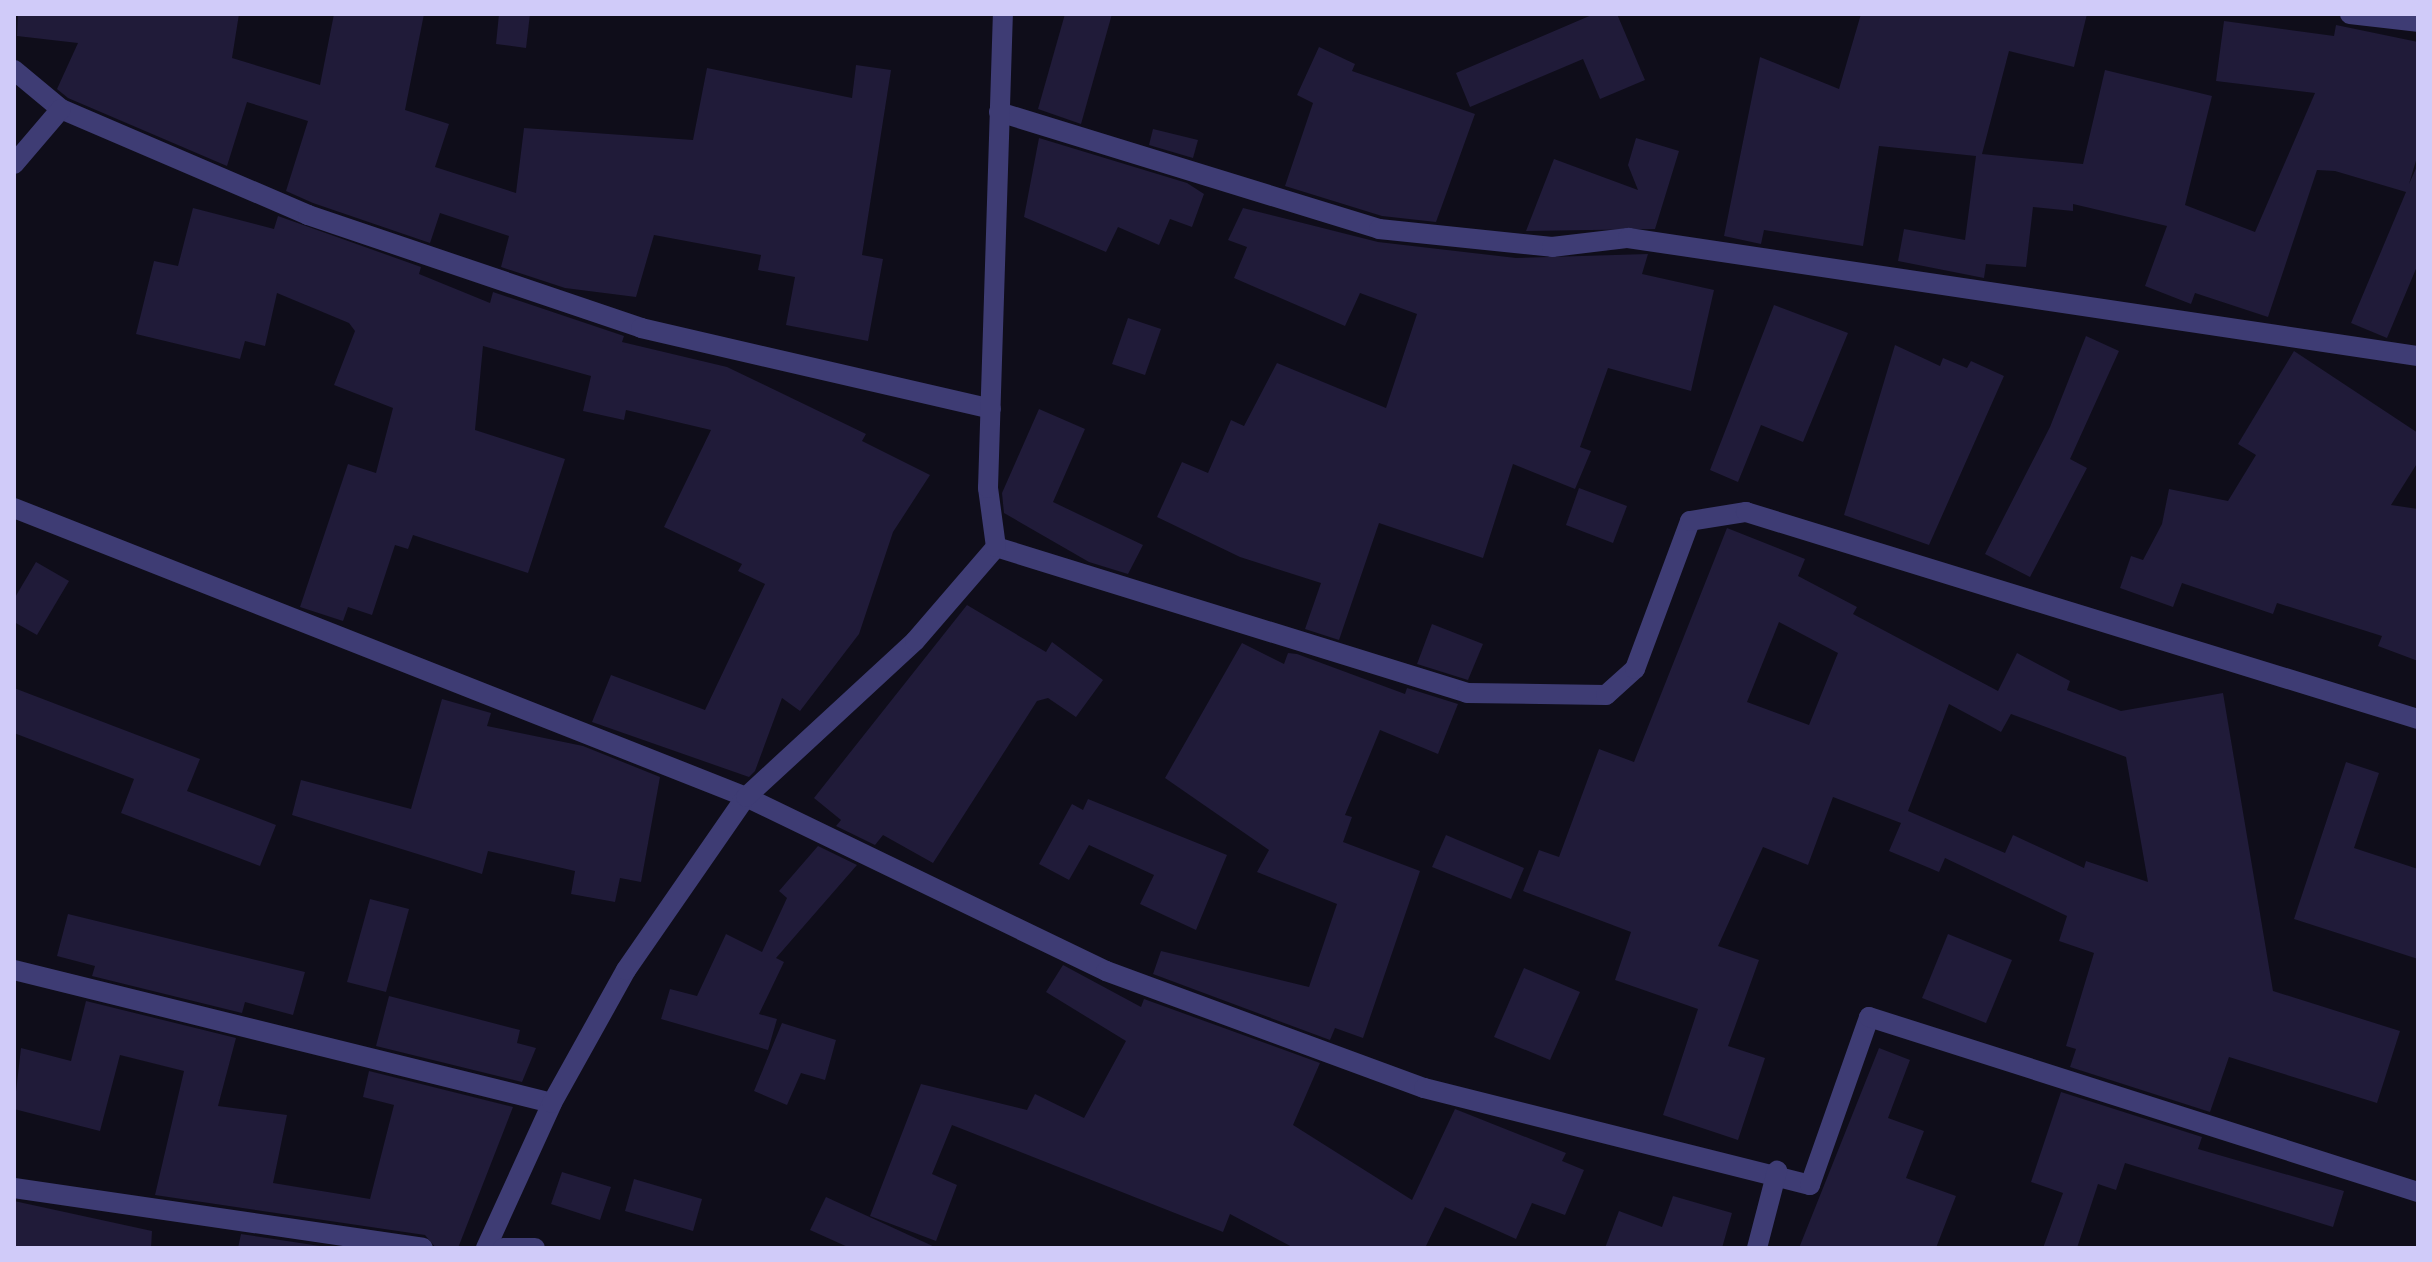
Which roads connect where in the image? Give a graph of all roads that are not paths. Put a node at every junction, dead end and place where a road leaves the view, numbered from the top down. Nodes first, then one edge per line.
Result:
1 (1003, 14) edge
2 (2350, 14) edge
3 (2418, 22) edge
4 (14, 70) edge
5 (61, 109) junction
6 (999, 112) junction
7 (14, 164) edge
8 (2418, 356) edge
9 (991, 409) junction
10 (14, 508) edge
11 (996, 547) junction
12 (2418, 719) edge
13 (746, 797) junction
14 (14, 970) edge
15 (552, 1103) junction
16 (1777, 1171) junction
17 (14, 1188) edge
18 (2418, 1192) edge
19 (423, 1248) edge
20 (486, 1248) edge
21 (503, 1248) edge
22 (535, 1248) edge
23 (1757, 1248) edge

1 - 6 street
2 - 3 street
4 - 5 street
5 - 7 street
5 - 9 street
6 - 8 street
6 - 9 street
9 - 11 street
10 - 13 street
11 - 12 street
11 - 13 street
13 - 15 street
13 - 16 street
14 - 15 street
15 - 20 street
16 - 18 street
16 - 23 street
17 - 19 street
21 - 22 street

